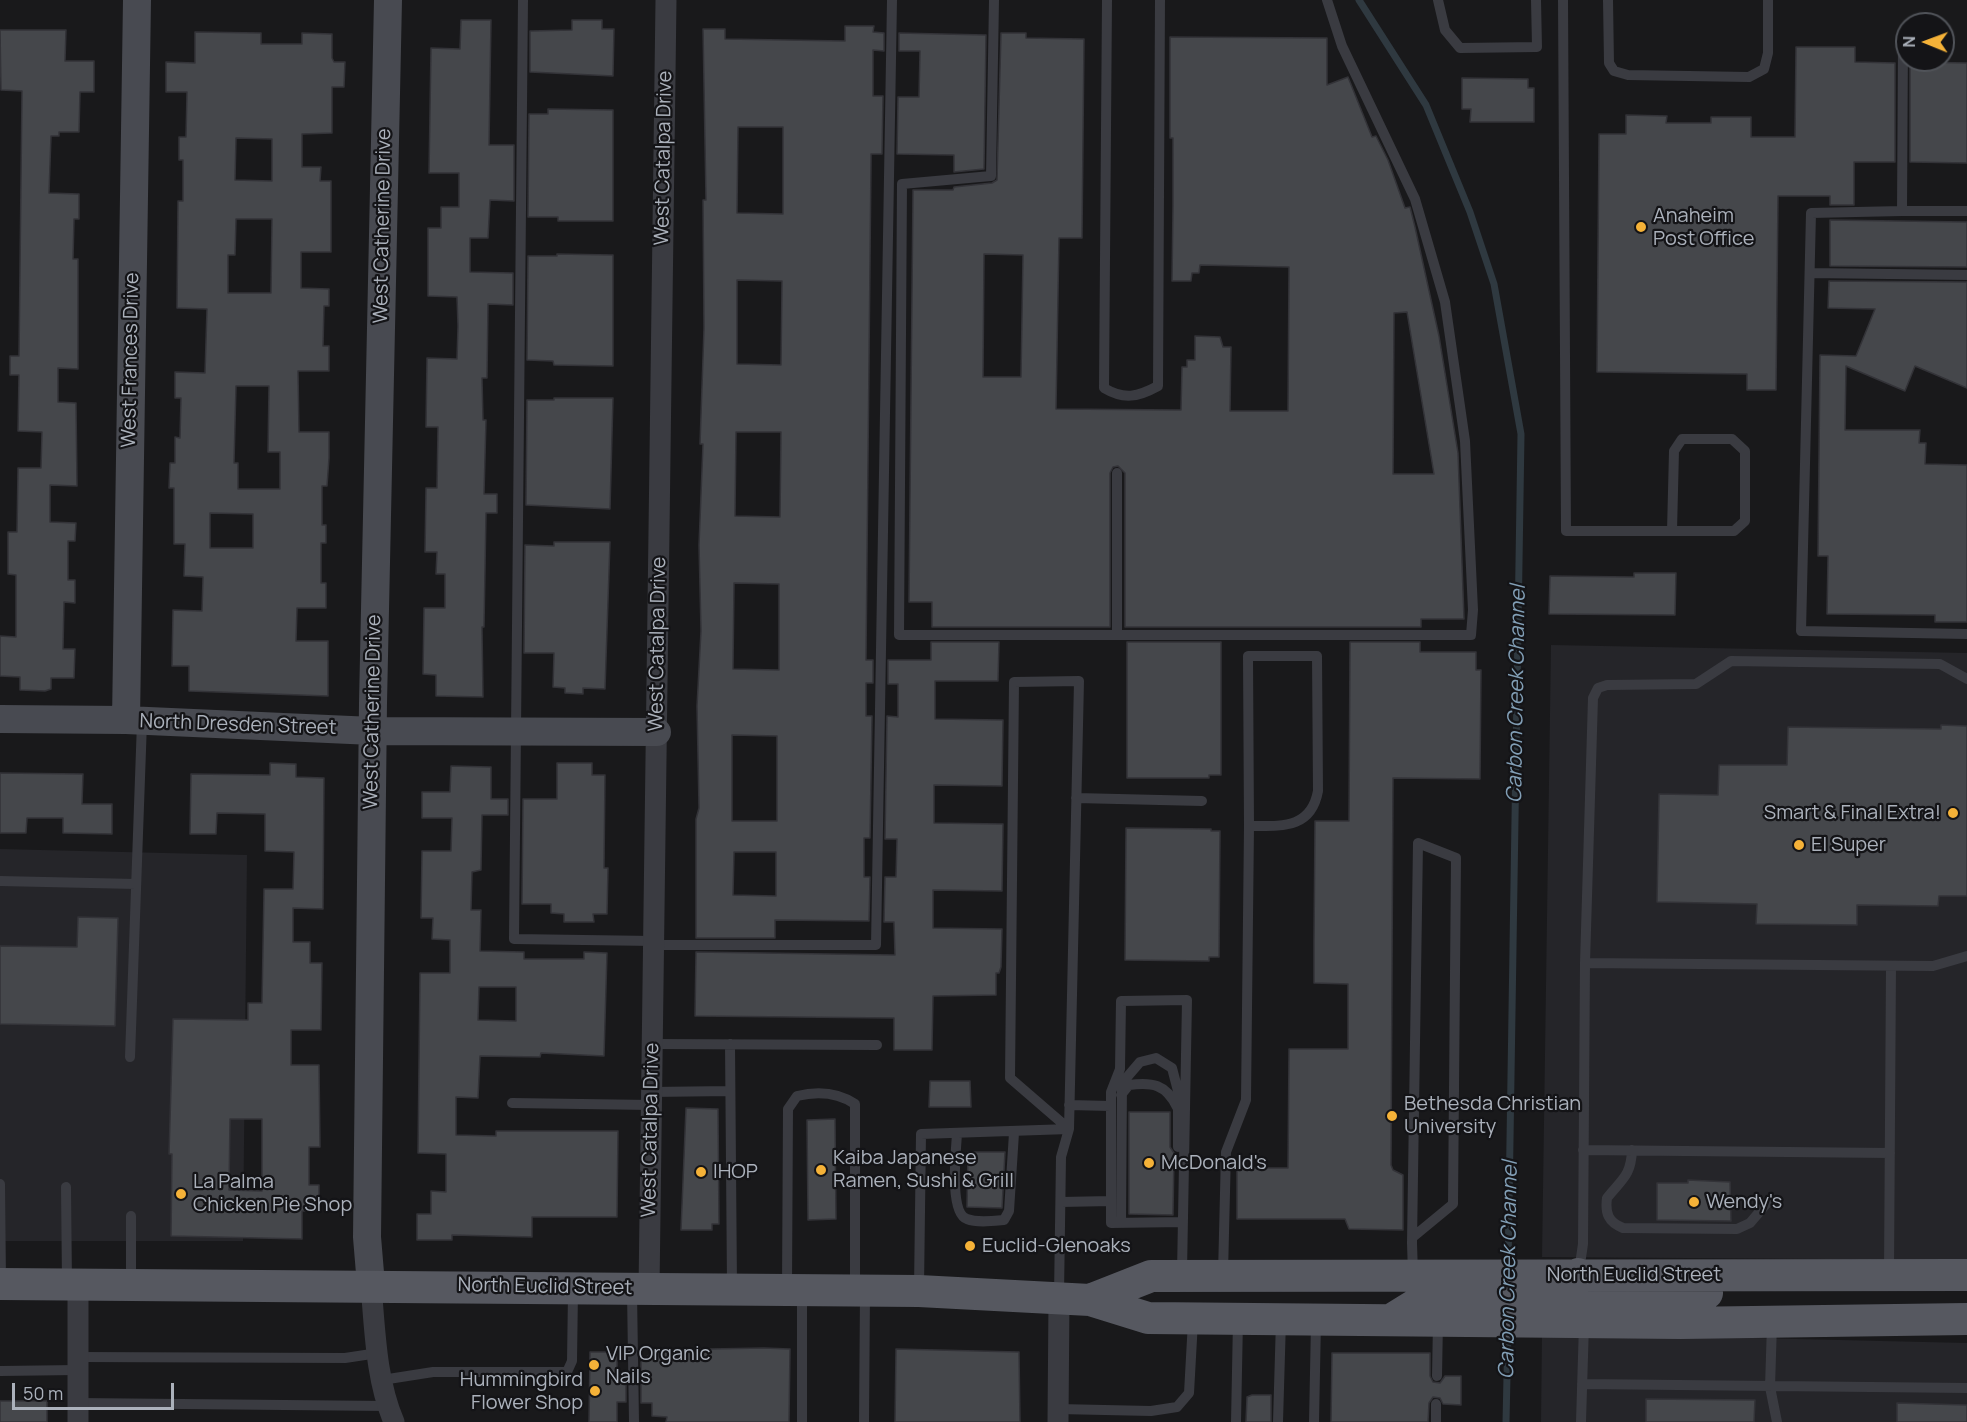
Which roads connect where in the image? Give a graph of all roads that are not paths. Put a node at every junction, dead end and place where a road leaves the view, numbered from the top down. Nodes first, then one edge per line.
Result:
1 (137, 0) edge
2 (388, 0) edge
3 (523, 0) edge
4 (666, 0) edge
5 (892, 0) edge
6 (994, 0) edge
7 (1107, 0) edge
8 (1160, 0) edge
9 (1327, 0) edge
10 (1438, 0) edge
11 (1536, 0) edge
12 (1563, 0) edge
13 (1608, 0) edge
14 (1768, 0) edge
15 (1903, 72) edge
16 (1902, 211) junction
17 (1967, 211) edge
18 (1810, 273) junction
19 (1967, 275) edge
20 (1117, 472) dead end
21 (1672, 531) junction
22 (1967, 634) edge
23 (1117, 635) junction
24 (1967, 679) edge
25 (0, 719) edge
26 (134, 721) junction
27 (373, 730) junction
28 (518, 730) junction
29 (657, 732) junction
30 (1076, 798) junction
31 (1202, 801) dead end
32 (1250, 826) junction
33 (0, 881) edge
34 (136, 884) junction
35 (654, 943) junction
36 (1967, 956) edge
37 (1585, 963) junction
38 (1891, 966) junction
39 (652, 1044) junction
40 (730, 1044) junction
41 (877, 1046) dead end
42 (130, 1057) dead end
43 (730, 1091) junction
44 (1120, 1096) junction
45 (651, 1098) junction
46 (512, 1103) dead end
47 (1069, 1105) junction
48 (1111, 1106) junction
49 (1178, 1110) junction
50 (1069, 1129) junction
51 (1014, 1133) junction
52 (957, 1134) junction
53 (1583, 1150) junction
54 (1632, 1150) junction
55 (1890, 1153) junction
56 (1184, 1171) junction
57 (0, 1184) edge
58 (66, 1187) dead end
59 (1111, 1201) junction
60 (1060, 1202) junction
61 (1767, 1203) dead end
62 (131, 1216) dead end
63 (1183, 1222) junction
64 (1121, 1223) junction
65 (1413, 1237) junction
66 (1413, 1274) junction
67 (1578, 1274) junction
68 (1182, 1275) junction
69 (1223, 1275) junction
70 (1736, 1275) junction
71 (1889, 1275) junction
72 (1967, 1275) edge
73 (72, 1283) junction
74 (131, 1283) junction
75 (0, 1284) edge
76 (371, 1286) junction
77 (573, 1287) junction
78 (640, 1288) junction
79 (732, 1289) junction
80 (795, 1290) junction
81 (860, 1290) junction
82 (919, 1291) junction
83 (1059, 1298) junction
84 (1539, 1298) junction
85 (1090, 1300) junction
86 (1461, 1303) junction
87 (1193, 1318) junction
88 (1238, 1319) junction
89 (1281, 1319) junction
90 (1316, 1319) junction
91 (1967, 1319) edge
92 (1773, 1320) junction
93 (1584, 1321) junction
94 (378, 1353) junction
95 (77, 1364) junction
96 (0, 1371) edge
97 (1437, 1376) dead end
98 (382, 1380) junction
99 (1582, 1384) junction
100 (1770, 1387) junction
101 (1967, 1388) edge
102 (1437, 1404) dead end
103 (78, 1413) edge
104 (391, 1414) edge
105 (1058, 1415) edge
106 (634, 1422) edge
107 (802, 1422) edge
108 (864, 1422) edge
109 (1236, 1422) edge
110 (1278, 1422) edge
111 (1314, 1422) edge
112 (1436, 1422) edge
113 (1581, 1422) edge
114 (1777, 1422) edge

1 - 26 street, West Frances Drive
2 - 27 street, West Catherine Drive
3 - 28 lane
4 - 29 street, West Catalpa Drive
5 - 35 lane
6 - 23 lane
7 - 8 lane
9 - 23 lane
10 - 11 lane
12 - 21 lane
13 - 14 lane
15 - 16 lane
16 - 17 lane
16 - 18 lane
18 - 19 lane
18 - 22 lane
20 - 23 lane
21 - 21 lane
24 - 37 lane
25 - 26 street, North Dresden Street
26 - 27 street, North Dresden Street
26 - 34 lane
27 - 28 street, North Dresden Street
27 - 76 street, West Catherine Drive
28 - 29 street, North Dresden Street
28 - 35 lane
29 - 35 street, West Catalpa Drive
30 - 31 lane
30 - 47 lane
30 - 50 lane
32 - 32 lane
32 - 69 lane
33 - 34 lane
34 - 42 lane
35 - 39 street, West Catalpa Drive
36 - 38 lane
37 - 38 lane
37 - 53 lane
38 - 55 lane
39 - 40 lane
39 - 45 street, West Catalpa Drive
40 - 41 lane
40 - 43 lane
43 - 45 lane
43 - 79 lane
44 - 49 lane
44 - 49 lane
44 - 64 lane
45 - 46 lane
45 - 78 street, West Catalpa Drive
47 - 48 lane
47 - 50 lane
48 - 56 lane
48 - 59 lane
49 - 56 lane
50 - 51 lane
50 - 60 lane
51 - 52 lane
51 - 52 lane
52 - 82 lane
53 - 54 lane
53 - 67 lane
54 - 55 lane
54 - 61 lane
55 - 71 lane
56 - 63 lane
57 - 75 lane
58 - 73 lane
59 - 60 lane
59 - 64 lane
60 - 83 lane
62 - 74 lane
63 - 64 lane
63 - 68 lane
65 - 65 lane
65 - 66 lane
66 - 69 main road, North Euclid Street
66 - 86 main road, North Euclid Street
67 - 70 main road, North Euclid Street
67 - 84 main road, North Euclid Street
68 - 69 main road, North Euclid Street
68 - 85 main road, North Euclid Street
70 - 71 main road, North Euclid Street
70 - 93 main road
71 - 72 main road, North Euclid Street
73 - 74 main road, North Euclid Street
73 - 75 main road, North Euclid Street
73 - 95 street
74 - 76 main road, North Euclid Street
76 - 77 main road, North Euclid Street
76 - 94 street, West Catherine Drive
77 - 78 main road, North Euclid Street
77 - 98 lane
78 - 79 main road, North Euclid Street
78 - 106 lane
79 - 80 main road, North Euclid Street
80 - 81 main road, North Euclid Street
80 - 81 lane
80 - 107 lane
81 - 82 main road, North Euclid Street
81 - 108 lane
82 - 83 main road, North Euclid Street
83 - 85 main road, North Euclid Street
83 - 105 street
84 - 86 main road, North Euclid Street
84 - 86 main road, North Euclid Street
84 - 93 main road, North Euclid Street
85 - 87 main road, North Euclid Street
86 - 90 main road, North Euclid Street
86 - 97 lane
87 - 88 main road, North Euclid Street
87 - 105 lane
88 - 89 main road, North Euclid Street
88 - 109 lane
89 - 90 main road, North Euclid Street
89 - 110 lane
90 - 111 lane
91 - 92 main road, North Euclid Street
92 - 93 main road, North Euclid Street
92 - 100 lane
93 - 99 lane
94 - 95 lane
94 - 98 street, West Catherine Drive
95 - 96 lane
95 - 103 street
98 - 104 street, West Catherine Drive
99 - 100 lane
99 - 113 lane
100 - 101 lane
100 - 114 lane
102 - 112 lane
103 - 104 lane

